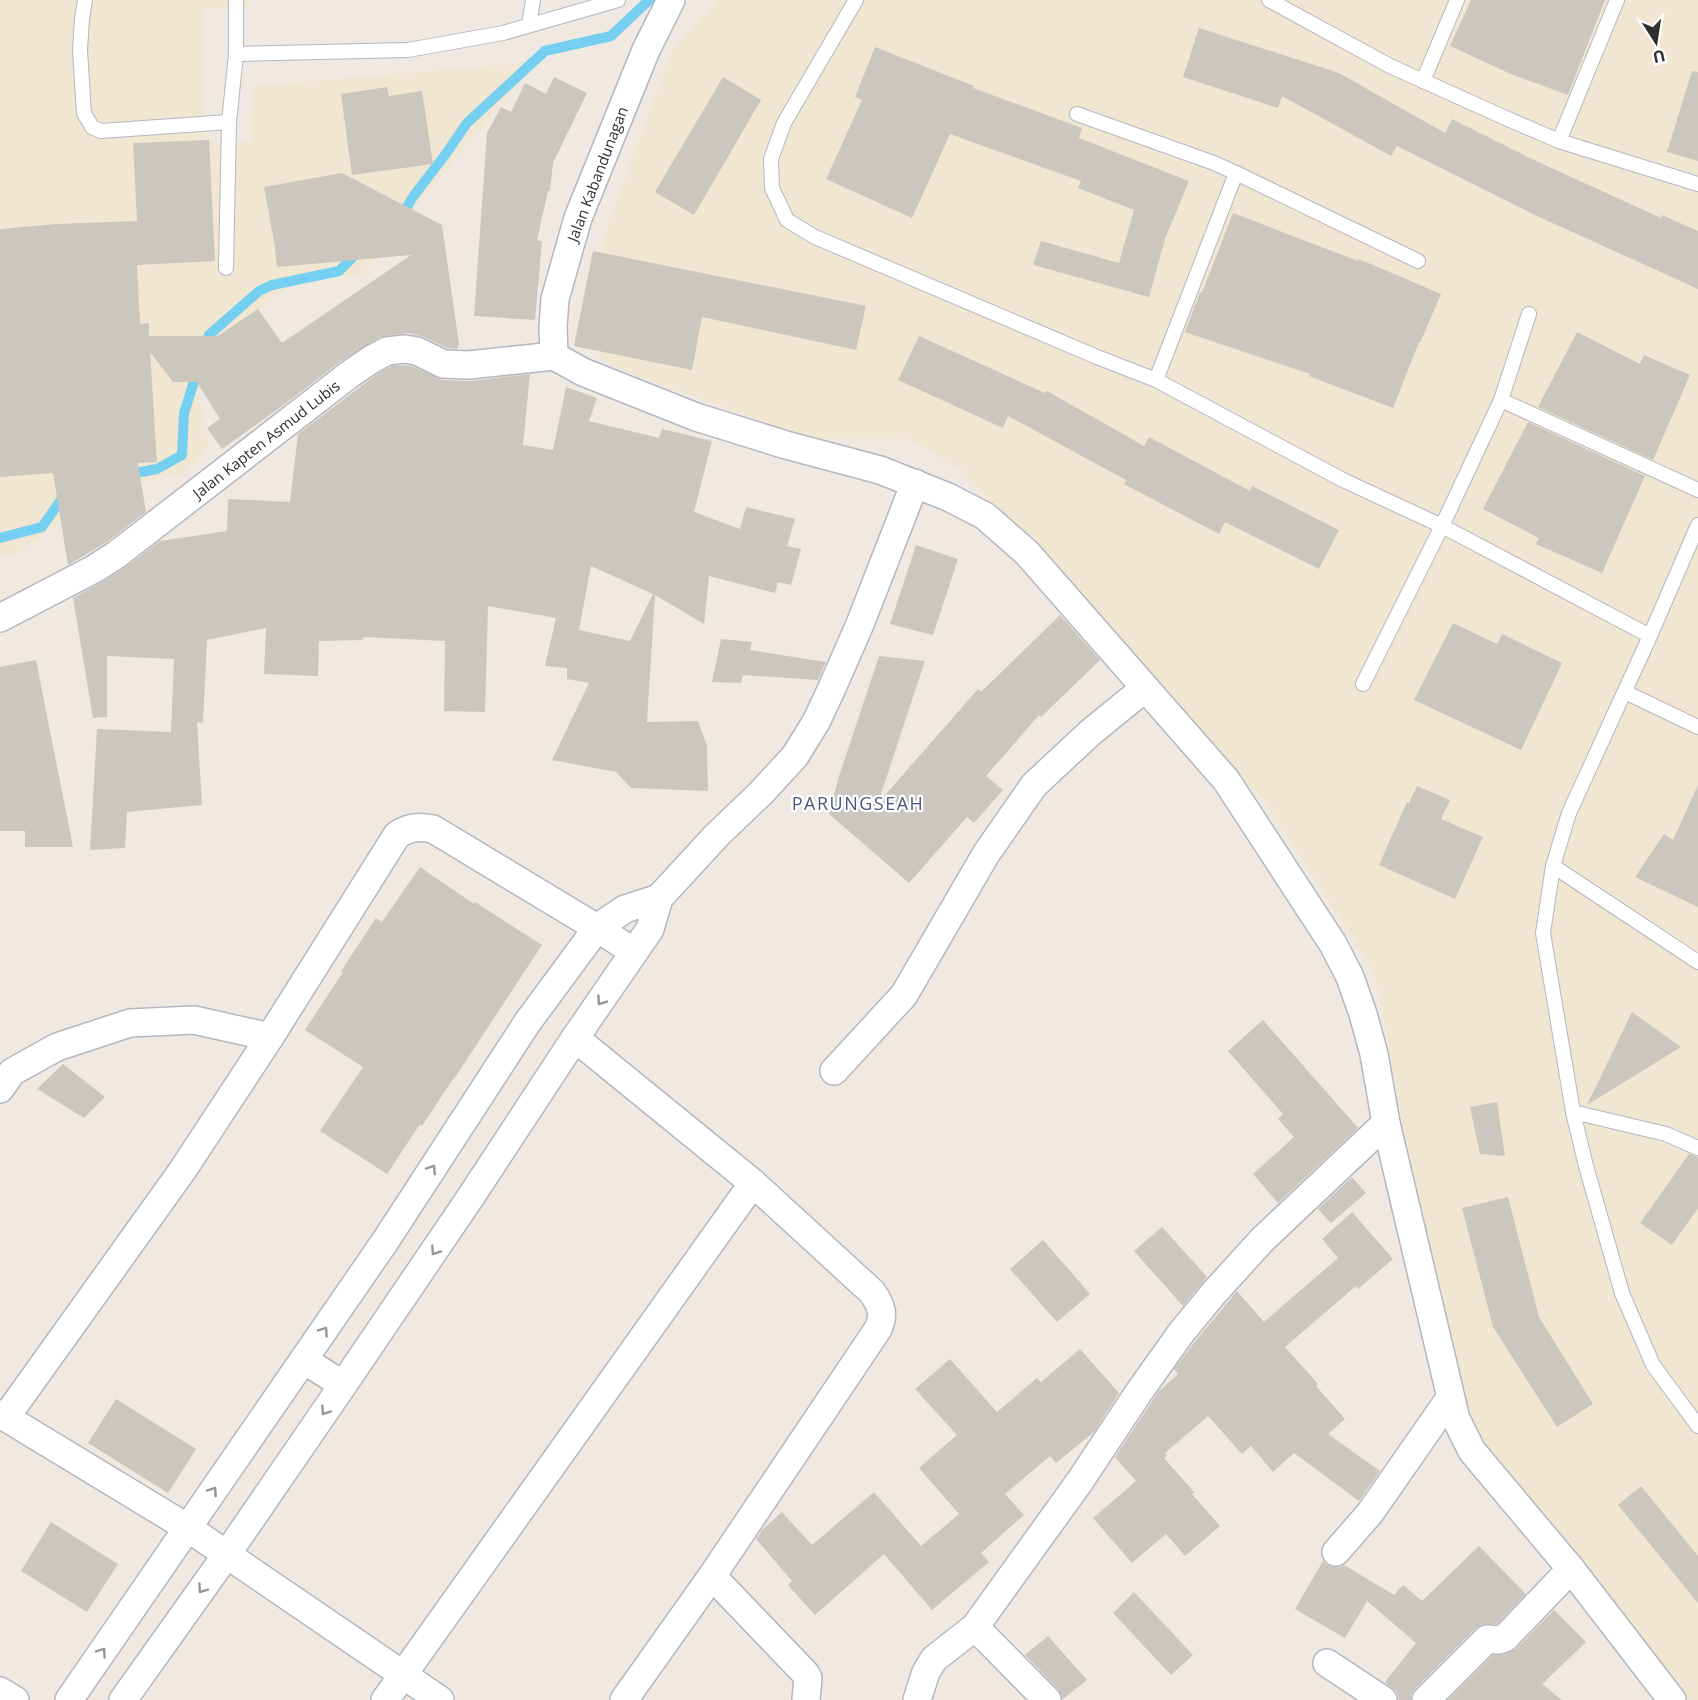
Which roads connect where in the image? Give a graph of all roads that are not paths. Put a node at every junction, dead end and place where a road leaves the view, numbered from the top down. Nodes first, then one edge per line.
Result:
1 (85, 0) edge
2 (236, 0) edge
3 (532, 0) edge
4 (618, 0) edge
5 (671, 0) edge
6 (856, 0) edge
7 (1269, 0) edge
8 (1457, 0) edge
9 (1617, 0) edge
10 (530, 26) junction
11 (236, 54) junction
12 (1423, 81) junction
13 (1077, 114) dead end
14 (229, 122) junction
15 (1559, 141) junction
16 (1236, 173) junction
17 (1698, 184) edge
18 (1418, 261) dead end
19 (226, 268) dead end
20 (1529, 314) dead end
21 (555, 356) junction
22 (1156, 380) junction
23 (1501, 400) junction
24 (915, 483) junction
25 (1698, 490) edge
26 (1698, 525) edge
27 (1442, 526) junction
28 (0, 618) edge
29 (1650, 636) junction
30 (1363, 684) dead end
31 (1145, 688) junction
32 (1625, 692) junction
33 (1698, 727) edge
34 (1553, 866) junction
35 (659, 898) junction
36 (597, 928) junction
37 (634, 952) junction
38 (1698, 962) edge
39 (270, 1037) junction
40 (575, 1038) junction
41 (834, 1071) dead end
42 (0, 1089) edge
43 (1573, 1112) junction
44 (1386, 1123) junction
45 (1698, 1148) edge
46 (753, 1183) junction
47 (304, 1360) junction
48 (343, 1385) junction
49 (1450, 1398) junction
50 (3, 1415) edge
51 (1698, 1426) edge
52 (188, 1528) junction
53 (1336, 1552) dead end
54 (227, 1554) junction
55 (1571, 1569) junction
56 (712, 1576) junction
57 (975, 1627) junction
58 (1328, 1663) dead end
59 (403, 1674) junction
60 (0, 1691) edge
61 (15, 1700) edge
62 (69, 1700) edge
63 (123, 1700) edge
64 (385, 1700) edge
65 (440, 1700) edge
66 (624, 1700) edge
67 (806, 1700) edge
68 (917, 1700) edge
69 (1047, 1700) edge
70 (1383, 1700) edge
71 (1426, 1700) edge
72 (1672, 1700) edge

1 - 14 lane
2 - 11 lane
3 - 10 lane
4 - 10 lane
5 - 21 street, Jalan Kabandunagan
6 - 22 lane
7 - 12 lane
8 - 12 lane
9 - 15 lane
10 - 11 lane
11 - 14 lane
12 - 15 lane
13 - 16 lane
14 - 19 lane
15 - 17 lane
16 - 18 lane
16 - 22 lane
20 - 23 lane
21 - 24 street
21 - 28 street, Jalan Kapten Asmud Lubis
22 - 27 lane
23 - 25 lane
23 - 27 lane
24 - 31 street
24 - 35 street
26 - 29 lane
27 - 29 lane
27 - 30 lane
29 - 32 lane
31 - 41 street
31 - 44 street
32 - 33 lane
32 - 34 lane
34 - 38 lane
34 - 43 lane
35 - 36 street
35 - 37 street
36 - 37 street
36 - 39 street
47 -> 36 street
37 -> 40 street
39 - 42 street
39 - 50 street
40 - 46 street
40 -> 48 street
43 - 45 lane
43 - 51 lane
44 - 49 street
44 - 57 street
46 - 56 street
46 - 59 street
47 - 48 street
52 -> 47 street
48 -> 54 street
49 - 53 street
49 - 55 street
50 - 52 street
52 - 54 street
62 -> 52 street
54 - 59 street
54 -> 63 street
55 - 71 street
55 - 72 street
56 - 66 street
56 - 67 street
57 - 68 street
57 - 69 street
58 - 70 street
59 - 64 street
59 - 65 street
60 - 61 street

